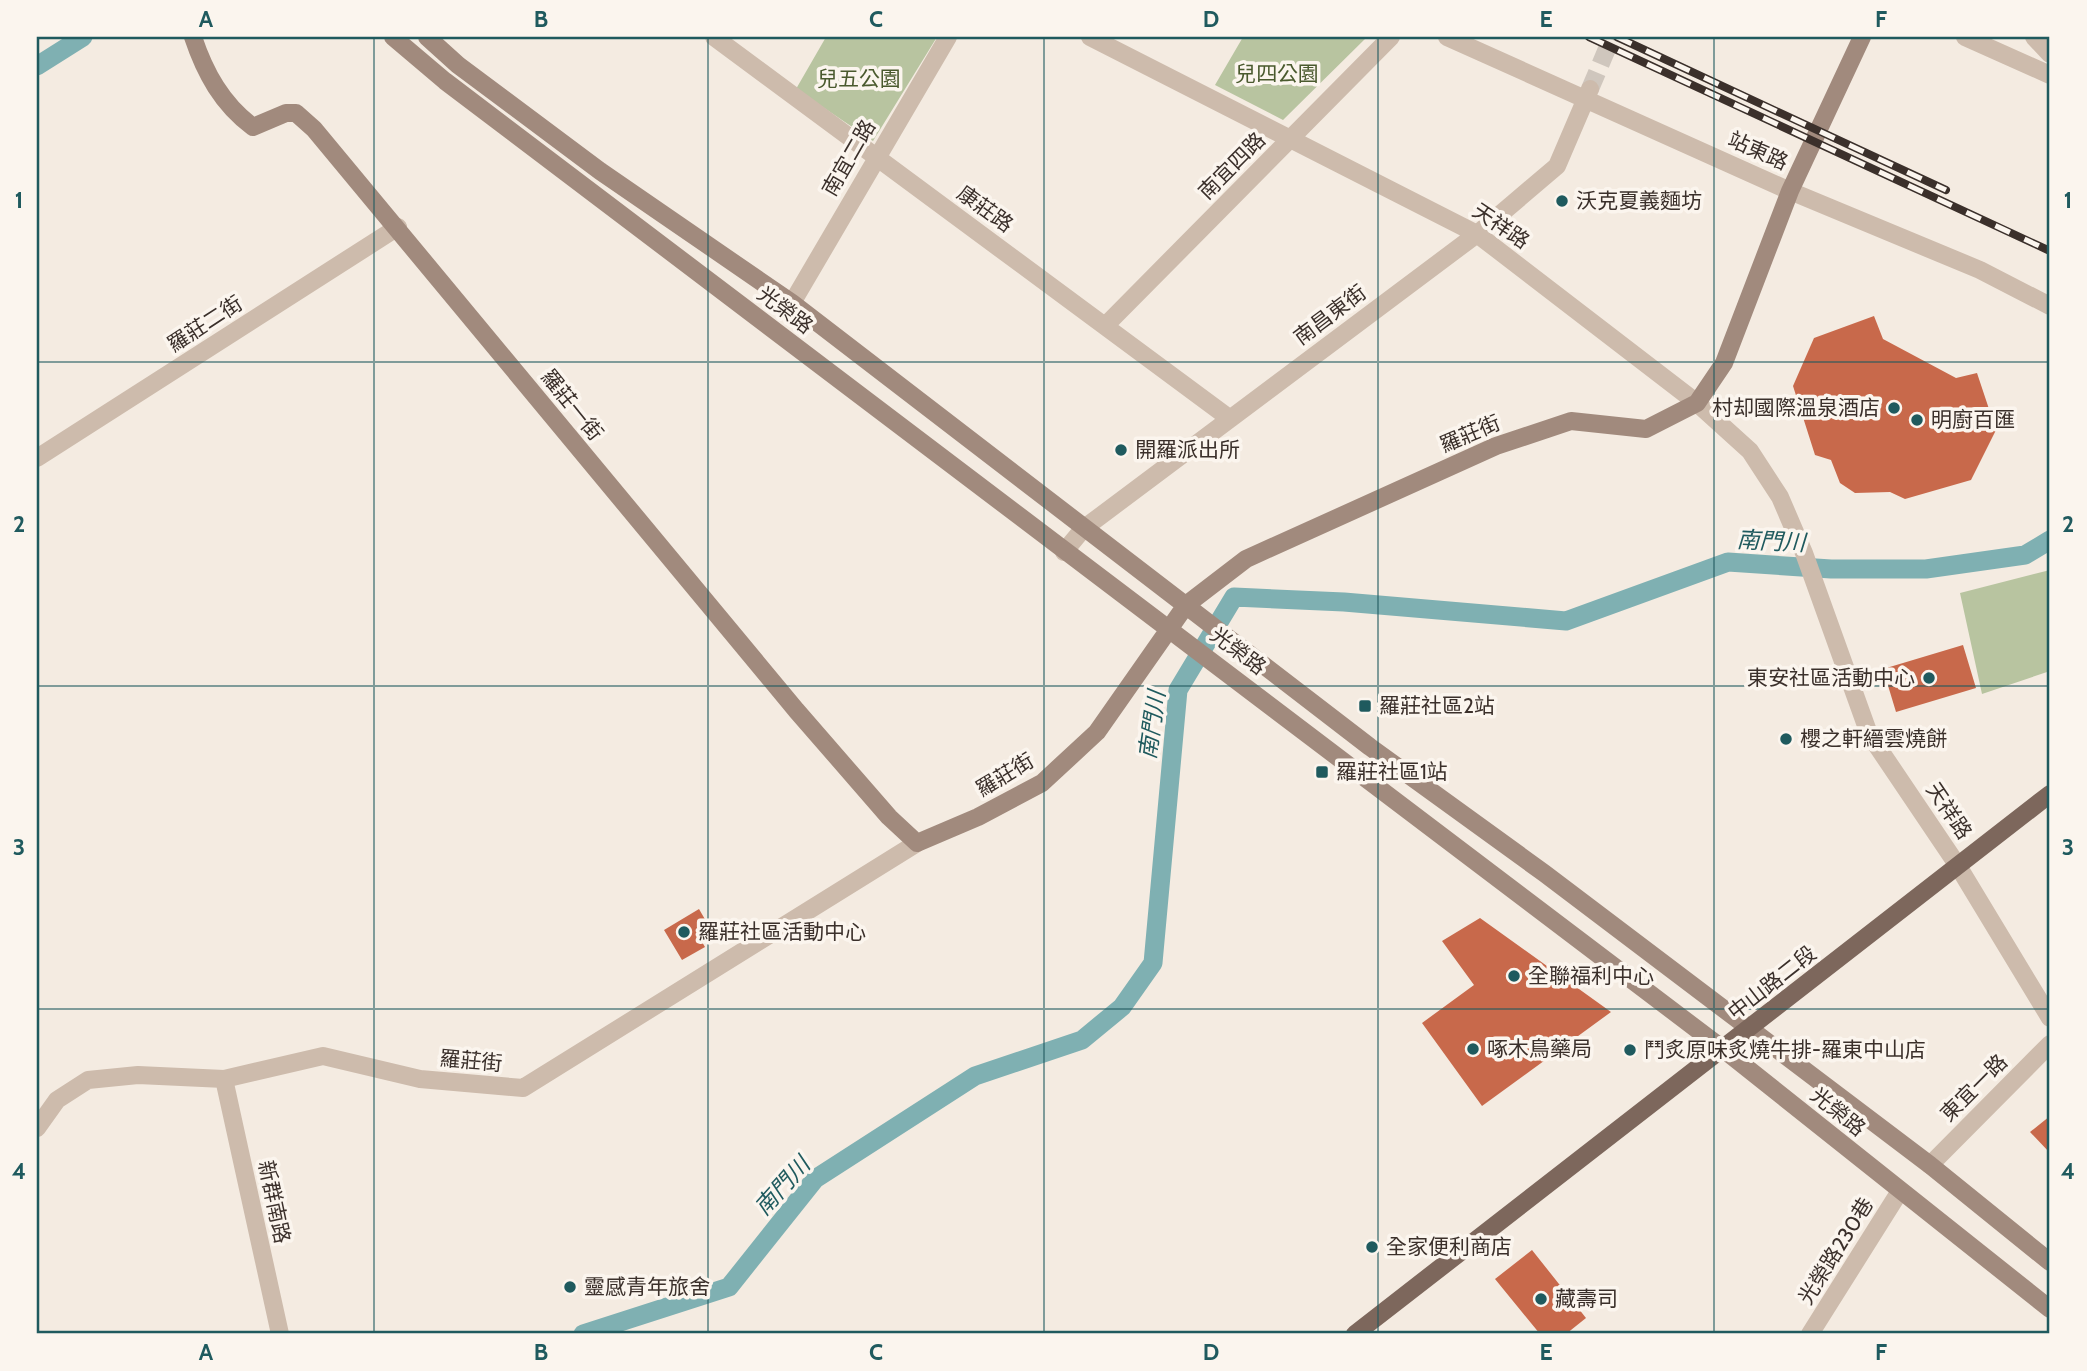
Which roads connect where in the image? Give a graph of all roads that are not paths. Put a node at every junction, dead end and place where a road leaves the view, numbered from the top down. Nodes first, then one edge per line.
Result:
1 (193, 37) edge
2 (393, 37) edge
3 (427, 37) edge
4 (714, 37) edge
5 (948, 37) edge
6 (1090, 37) edge
7 (1391, 37) edge
8 (1447, 37) edge
9 (1862, 37) edge
10 (1965, 37) edge
11 (2034, 37) edge
12 (2050, 54) edge
13 (2050, 75) edge
14 (1588, 93) junction
15 (1292, 137) junction
16 (875, 157) junction
17 (1790, 191) junction
18 (398, 227) junction
19 (1477, 234) junction
20 (792, 303) junction
21 (2050, 306) edge
22 (1105, 326) junction
23 (1696, 403) junction
24 (1228, 418) junction
25 (37, 458) edge
26 (1083, 529) junction
27 (1064, 552) junction
28 (1186, 606) junction
29 (1172, 629) junction
30 (2050, 794) edge
31 (917, 843) junction
32 (1958, 866) junction
33 (2050, 1018) edge
34 (1749, 1030) junction
35 (2050, 1044) edge
36 (1723, 1049) junction
37 (224, 1079) junction
38 (37, 1128) edge
39 (1930, 1165) junction
40 (1900, 1191) junction
41 (2050, 1262) edge
42 (2050, 1309) edge
43 (1360, 1333) edge
44 (281, 1334) edge
45 (1810, 1334) edge

1 - 18 street, 羅莊一街
2 - 27 street, 光榮路
3 - 20 street, 光榮路
4 - 16 street, 康莊路
5 - 16 street, 南宜二路
6 - 15 street, 天祥路
7 - 15 street, 南宜四路
8 - 14 street, 站東路
9 - 17 street, 羅莊街
10 - 13 street
11 - 12 street
14 - 17 street, 站東路
14 - 19 street, 南昌東街
15 - 19 street, 天祥路
15 - 22 street, 南宜四路
16 - 20 street, 南宜二路
16 - 22 street, 康莊路
17 - 21 street, 站東路
17 - 23 street, 羅莊街
18 - 25 street, 羅莊二街
18 - 31 street, 羅莊一街
19 - 23 street, 天祥路
19 - 24 street, 南昌東街
20 - 26 street, 光榮路
22 - 24 street, 康莊路
23 - 28 street, 羅莊街
23 - 32 street, 天祥路
24 - 26 street, 南昌東街
26 - 27 street, 南昌東街
26 - 28 street, 光榮路
27 - 29 street, 光榮路
28 - 29 street, 羅莊街
28 - 34 street, 光榮路
29 - 31 street, 羅莊街
29 - 36 street, 光榮路
30 - 32 main road, 中山路二段
31 - 37 street, 羅莊街
32 - 33 street, 天祥路
32 - 34 main road, 中山路二段
34 - 36 main road, 中山路二段
34 - 39 street, 光榮路
35 - 39 street, 東宜一路
36 - 40 street, 光榮路
36 - 43 main road, 中山路二段
37 - 38 street, 羅莊街
37 - 44 street, 新群南路
39 - 41 street, 光榮路
40 - 42 street, 光榮路
40 - 45 street, 光榮路230巷

